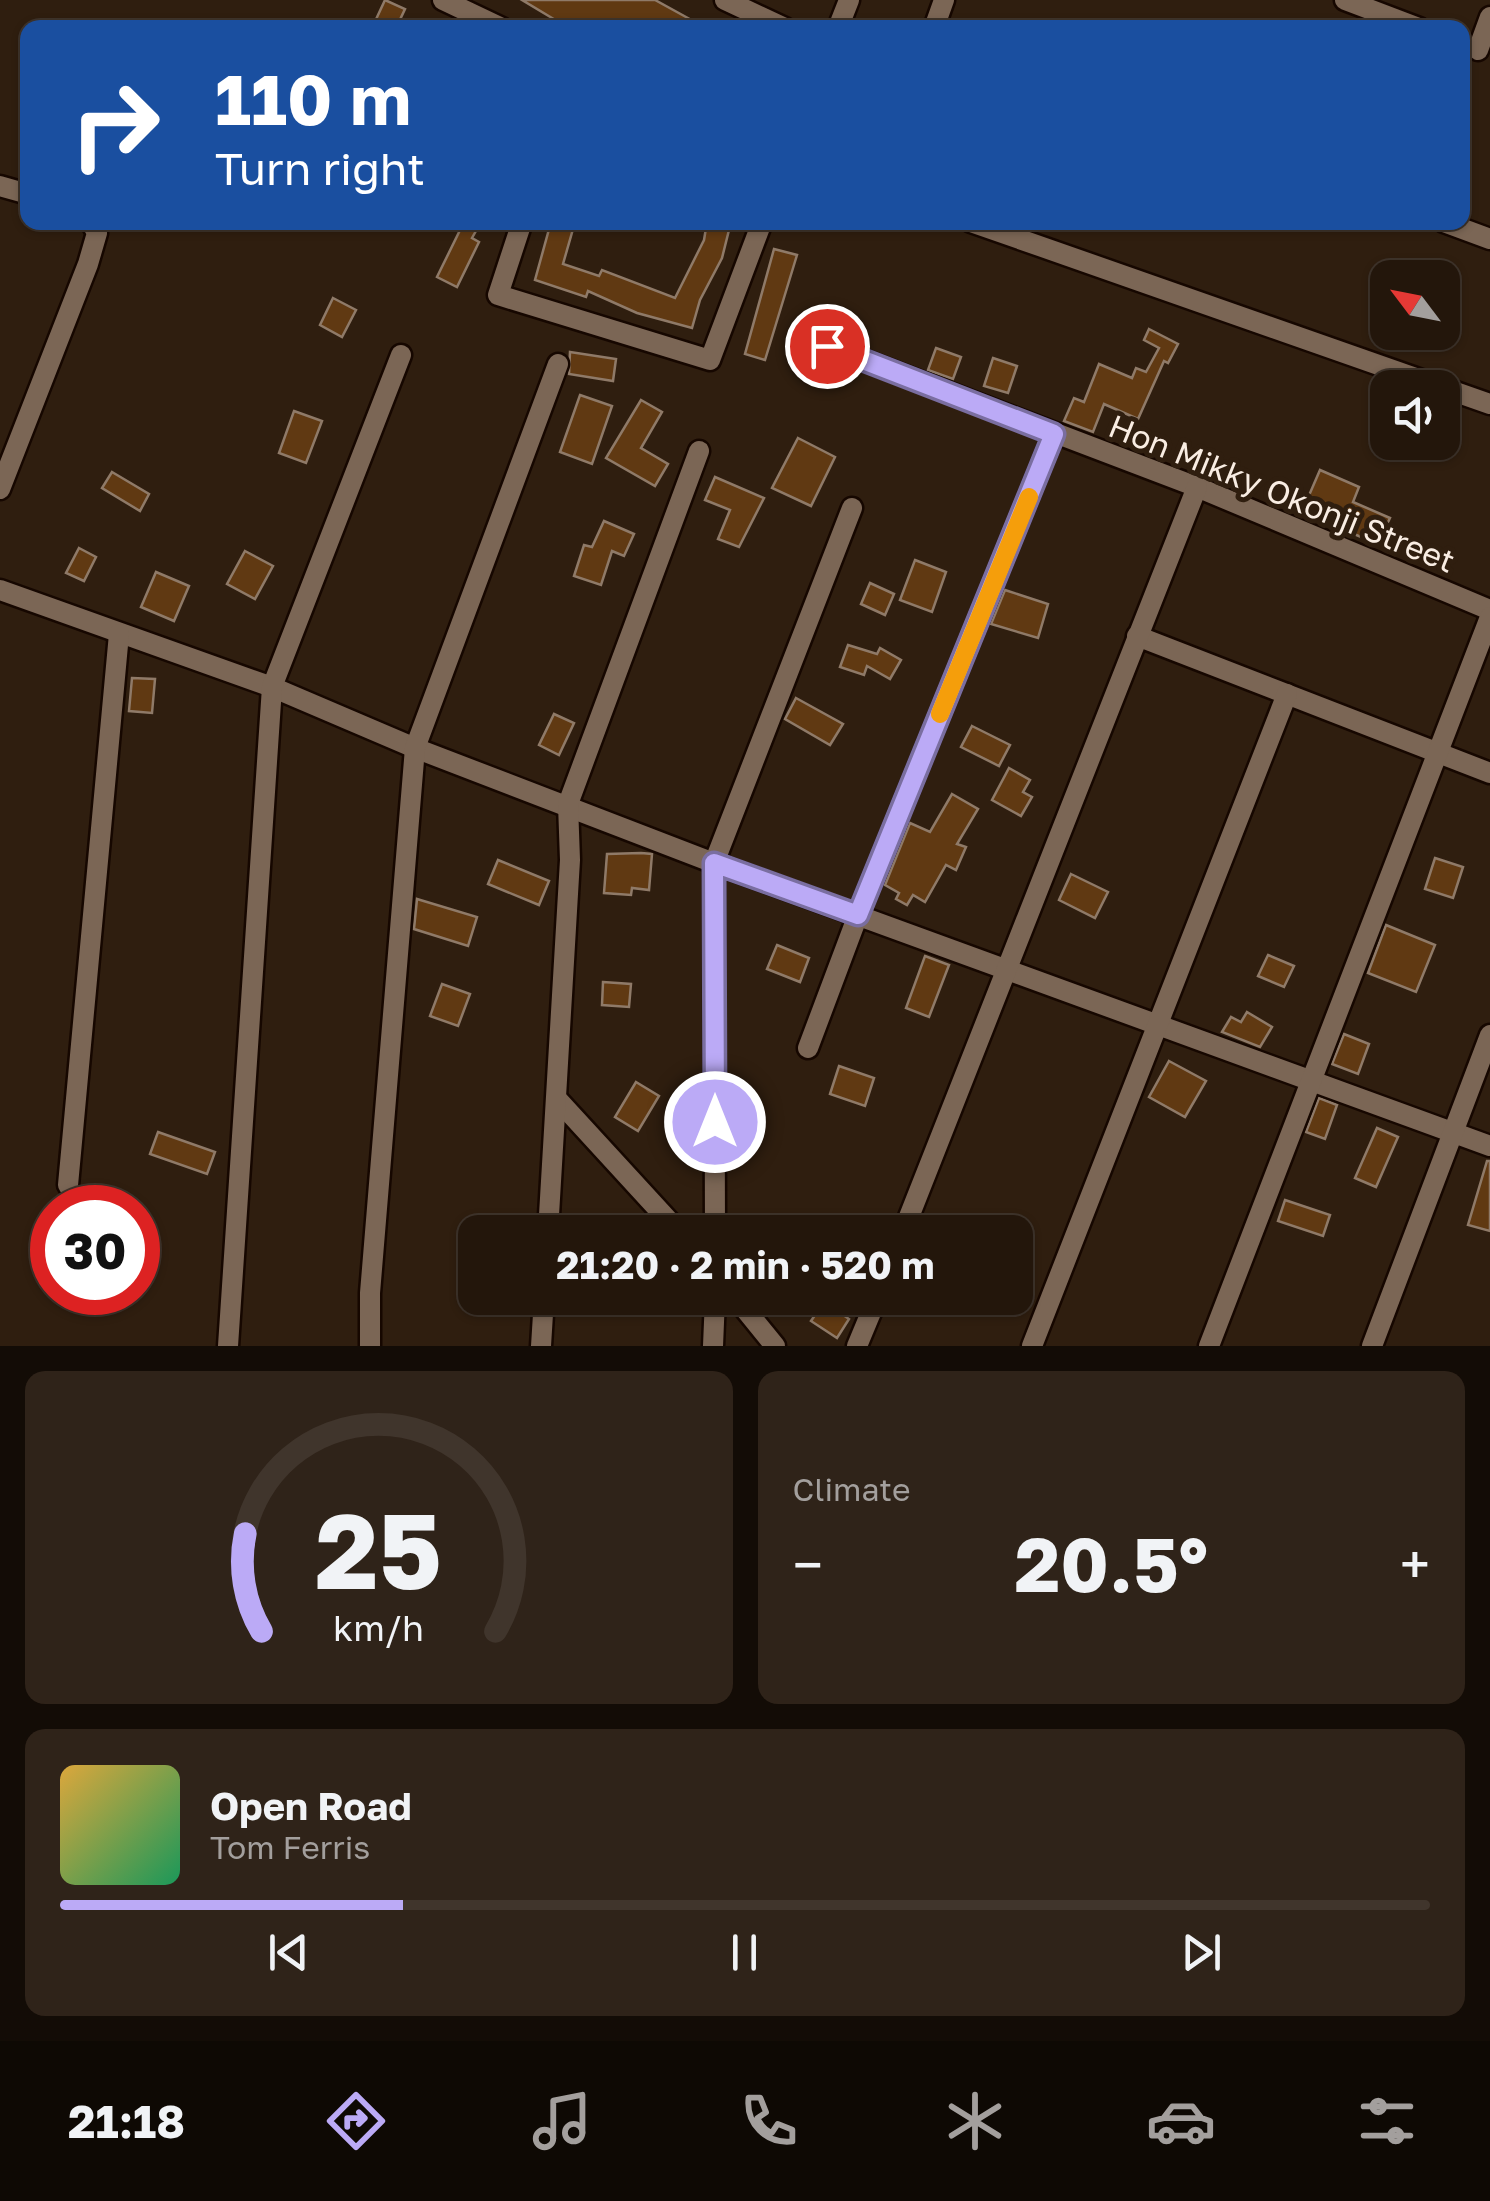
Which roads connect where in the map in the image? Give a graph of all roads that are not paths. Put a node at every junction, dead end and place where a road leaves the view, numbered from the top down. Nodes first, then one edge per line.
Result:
1 (443, 0) edge
2 (724, 0) edge
3 (1344, 0) edge
4 (1490, 17) edge
5 (485, 20) edge
6 (768, 20) edge
7 (1397, 20) edge
8 (1477, 49) edge
9 (95, 230) edge
10 (519, 230) edge
11 (759, 230) edge
12 (993, 230) edge
13 (1466, 230) edge
14 (1490, 239) edge
15 (827, 346) dead end
16 (401, 355) dead end
17 (558, 364) dead end
18 (1490, 404) edge
19 (1054, 434) junction
20 (698, 451) dead end
21 (1197, 488) junction
22 (0, 489) edge
23 (852, 508) dead end
24 (0, 590) edge
25 (1490, 613) edge
26 (119, 634) junction
27 (1138, 636) junction
28 (272, 687) junction
29 (1287, 694) junction
30 (414, 748) junction
31 (1434, 751) junction
32 (1490, 773) edge
33 (568, 804) junction
34 (714, 863) junction
35 (858, 915) junction
36 (1008, 972) junction
37 (1158, 1026) junction
38 (1490, 1035) edge
39 (808, 1048) dead end
40 (1309, 1080) junction
41 (557, 1099) junction
42 (1453, 1132) junction
43 (1490, 1146) edge
44 (68, 1185) edge
45 (549, 1215) edge
46 (663, 1215) edge
47 (716, 1215) edge
48 (910, 1215) edge
49 (543, 1315) edge
50 (715, 1315) edge
51 (750, 1315) edge
52 (870, 1315) edge
53 (228, 1346) edge
54 (370, 1346) edge
55 (541, 1346) edge
56 (714, 1346) edge
57 (775, 1346) edge
58 (857, 1346) edge
59 (1032, 1346) edge
60 (1209, 1346) edge
61 (1372, 1346) edge

1 - 5 street
2 - 6 street
3 - 7 street
4 - 8 street
9 - 22 street
10 - 11 street
12 - 18 street
13 - 14 street
15 - 19 street, Hon Mikky Okonji Street
16 - 28 street
17 - 30 street
19 - 21 street, Hon Mikky Okonji Street
19 - 35 street
20 - 33 street
21 - 25 street, Hon Mikky Okonji Street
21 - 27 street
23 - 34 street
24 - 26 street
25 - 31 street
26 - 28 street
26 - 44 street
27 - 29 street
27 - 36 street
28 - 30 street
28 - 53 street
29 - 31 street
29 - 37 street
30 - 33 street
30 - 54 street
31 - 32 street
31 - 40 street
33 - 34 street
33 - 41 street
34 - 35 street
34 - 47 street
35 - 36 street
35 - 39 street
36 - 37 street
36 - 48 street
37 - 40 street
37 - 59 street
38 - 42 street
40 - 42 street
40 - 60 street
41 - 45 street
41 - 46 street
42 - 43 street
42 - 61 street
49 - 55 street
50 - 56 street
51 - 57 street
52 - 58 street

